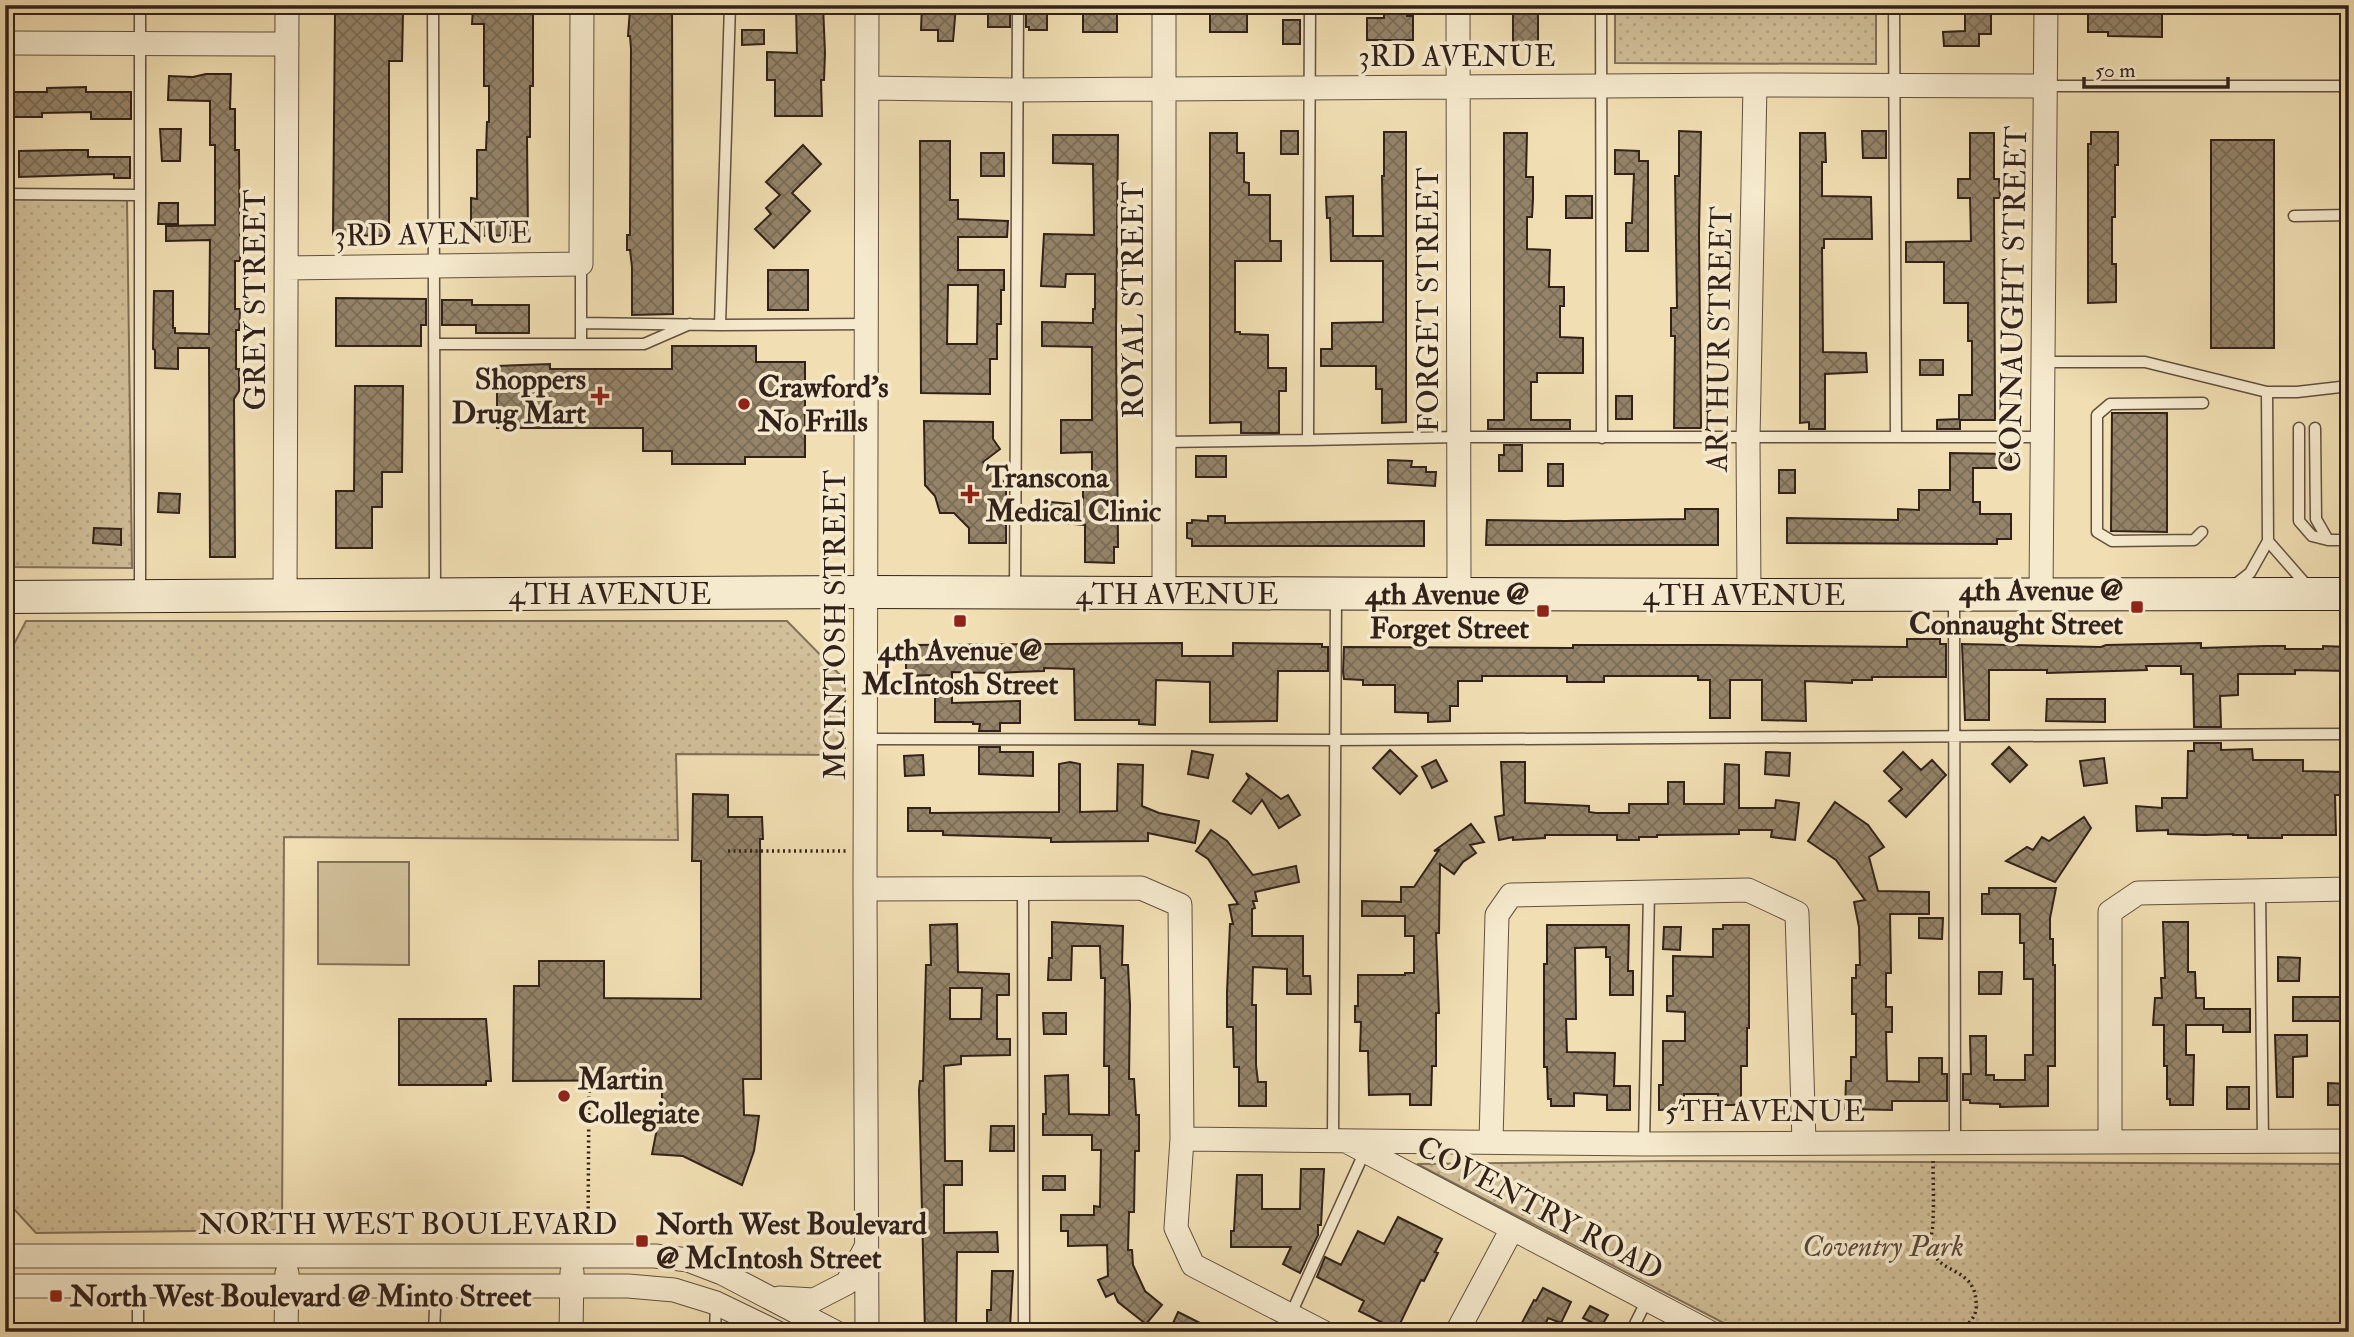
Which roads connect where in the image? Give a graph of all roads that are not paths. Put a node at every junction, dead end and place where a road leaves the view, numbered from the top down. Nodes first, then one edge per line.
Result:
1 (140, 5) edge
2 (287, 5) edge
3 (433, 5) edge
4 (582, 5) edge
5 (730, 5) edge
6 (867, 5) edge
7 (1018, 5) edge
8 (1164, 5) edge
9 (1310, 5) edge
10 (1458, 5) edge
11 (1601, 5) edge
12 (1894, 5) edge
13 (2046, 5) edge
14 (5, 43) edge
15 (141, 43) junction
16 (287, 44) junction
17 (1755, 85) junction
18 (1458, 86) junction
19 (1895, 86) junction
20 (2046, 86) junction
21 (2349, 86) edge
22 (1601, 87) junction
23 (867, 88) junction
24 (1164, 88) junction
25 (1310, 88) junction
26 (1018, 90) junction
27 (5, 194) edge
28 (139, 195) junction
29 (2349, 215) edge
30 (2294, 216) dead end
31 (581, 264) junction
32 (434, 266) junction
33 (286, 268) junction
34 (581, 323) junction
35 (690, 324) junction
36 (867, 324) junction
37 (720, 325) junction
38 (434, 344) junction
39 (582, 344) junction
40 (2044, 362) junction
41 (2349, 386) edge
42 (2267, 392) junction
43 (2203, 403) dead end
44 (2300, 428) dead end
45 (2315, 428) dead end
46 (1896, 437) junction
47 (1460, 438) junction
48 (1602, 438) junction
49 (2043, 438) junction
50 (1748, 439) junction
51 (1308, 440) junction
52 (1165, 442) junction
53 (2202, 532) dead end
54 (2328, 540) junction
55 (2349, 540) edge
56 (2268, 541) junction
57 (867, 592) junction
58 (1015, 593) junction
59 (435, 594) junction
60 (1164, 594) junction
61 (1336, 594) junction
62 (1954, 594) junction
63 (2041, 594) junction
64 (2223, 594) junction
65 (2314, 594) junction
66 (2349, 594) edge
67 (285, 595) junction
68 (1459, 595) junction
69 (1749, 595) junction
70 (140, 596) junction
71 (5, 597) edge
72 (2349, 734) edge
73 (1954, 736) junction
74 (866, 739) junction
75 (1335, 740) junction
76 (865, 889) junction
77 (1023, 889) junction
78 (2349, 889) edge
79 (2260, 890) junction
80 (1649, 892) junction
81 (1182, 1139) junction
82 (1338, 1139) junction
83 (1491, 1141) junction
84 (2110, 1141) junction
85 (2349, 1141) edge
86 (1804, 1142) junction
87 (1955, 1142) junction
88 (2263, 1142) junction
89 (1644, 1144) junction
90 (1364, 1151) junction
91 (1512, 1229) junction
92 (867, 1244) junction
93 (5, 1256) edge
94 (287, 1256) junction
95 (580, 1256) junction
96 (5, 1286) edge
97 (138, 1286) junction
98 (287, 1286) junction
99 (436, 1286) junction
100 (572, 1286) junction
101 (772, 1298) junction
102 (1647, 1300) junction
103 (716, 1303) junction
104 (1290, 1316) junction
105 (138, 1332) edge
106 (286, 1332) edge
107 (434, 1332) edge
108 (571, 1332) edge
109 (715, 1332) edge
110 (776, 1332) edge
111 (835, 1332) edge
112 (867, 1332) edge
113 (1024, 1332) edge
114 (1323, 1332) edge
115 (1457, 1332) edge
116 (1631, 1332) edge
117 (1709, 1332) edge

1 - 15 lane
2 - 16 street, GREY STREET
3 - 32 lane
4 - 31 street
5 - 37 lane
6 - 23 street, MCINTOSH STREET
7 - 26 lane
8 - 24 street, ROYAL STREET
9 - 25 lane
10 - 18 street, FORGET STREET
11 - 22 lane
12 - 19 lane
13 - 20 street, CONNAUGHT STREET
14 - 15 street
15 - 16 street
15 - 28 lane
16 - 33 street, GREY STREET
17 - 19 street, 3RD AVENUE
17 - 22 street, 3RD AVENUE
17 - 50 street, ARTHUR STREET
18 - 22 street, 3RD AVENUE
18 - 25 street, 3RD AVENUE
18 - 47 street, FORGET STREET
19 - 20 street, 3RD AVENUE
19 - 46 lane
20 - 21 lane
20 - 40 street, CONNAUGHT STREET
22 - 48 lane
23 - 26 street, 3RD AVENUE
23 - 36 street, MCINTOSH STREET
24 - 25 street, 3RD AVENUE
24 - 26 street, 3RD AVENUE
24 - 52 street, ROYAL STREET
25 - 51 lane
26 - 58 lane
27 - 28 lane
28 - 70 lane
29 - 30 lane
31 - 32 street, 3RD AVENUE
31 - 34 lane
32 - 33 street, 3RD AVENUE
32 - 38 lane
33 - 67 street, GREY STREET
34 - 35 lane
34 - 39 lane
35 - 37 lane
35 - 39 lane
36 - 37 lane
36 - 57 street, MCINTOSH STREET
38 - 39 lane
38 - 59 lane
40 - 42 lane
40 - 49 street, CONNAUGHT STREET
41 - 42 lane
42 - 56 lane
43 - 53 lane
44 - 54 lane
45 - 54 lane
46 - 49 lane
46 - 50 lane
47 - 48 lane
47 - 51 lane
47 - 68 street, FORGET STREET
48 - 50 lane
49 - 63 street, CONNAUGHT STREET
50 - 69 street, ARTHUR STREET
51 - 52 lane
52 - 60 street, ROYAL STREET
54 - 55 lane
56 - 64 lane
56 - 65 lane
57 - 58 street, 4TH AVENUE
57 - 59 street, 4TH AVENUE
57 - 74 street, MCINTOSH STREET
58 - 60 street, 4TH AVENUE
59 - 67 street, 4TH AVENUE
60 - 61 street, 4TH AVENUE
61 - 68 street, 4TH AVENUE
61 - 75 lane
62 - 63 street, 4TH AVENUE
62 - 69 street, 4TH AVENUE
62 - 73 lane
63 - 64 street, 4TH AVENUE
64 - 65 street, 4TH AVENUE
65 - 66 street, 4TH AVENUE
67 - 70 street, 4TH AVENUE
68 - 69 street, 4TH AVENUE
70 - 71 street, 4TH AVENUE
72 - 73 lane
73 - 75 lane
73 - 87 lane
74 - 75 lane
74 - 76 street, MCINTOSH STREET
75 - 82 lane
76 - 77 street
76 - 92 street, MCINTOSH STREET
77 - 81 street
77 - 113 lane
78 - 79 street
79 - 84 street
79 - 88 lane
80 - 83 street
80 - 86 street
80 - 89 lane
81 - 82 street, 5TH AVENUE
81 - 104 street
82 - 83 street, 5TH AVENUE
82 - 90 street, COVENTRY ROAD
83 - 89 street, 5TH AVENUE
84 - 87 street, 5TH AVENUE
84 - 88 street, 5TH AVENUE
85 - 88 street, 5TH AVENUE
86 - 87 street, 5TH AVENUE
86 - 89 street, 5TH AVENUE
90 - 91 street, COVENTRY ROAD
90 - 104 lane
91 - 102 street, COVENTRY ROAD
91 - 115 street
92 - 101 street, MCINTOSH STREET
92 - 112 street, MCINTOSH STREET
93 - 94 street, NORTH WEST BOULEVARD
94 - 95 street, NORTH WEST BOULEVARD
94 - 98 street
95 - 100 street
95 - 101 street, NORTH WEST BOULEVARD
96 - 97 street, NORTH WEST BOULEVARD
97 - 98 street, NORTH WEST BOULEVARD
97 - 105 lane
98 - 99 street, NORTH WEST BOULEVARD
98 - 106 street
99 - 100 street, NORTH WEST BOULEVARD
99 - 107 lane
100 - 103 street, NORTH WEST BOULEVARD
100 - 108 street
101 - 111 street, NORTH WEST BOULEVARD
102 - 116 lane
102 - 117 street, COVENTRY ROAD
103 - 109 lane
103 - 110 street, NORTH WEST BOULEVARD
104 - 114 street

